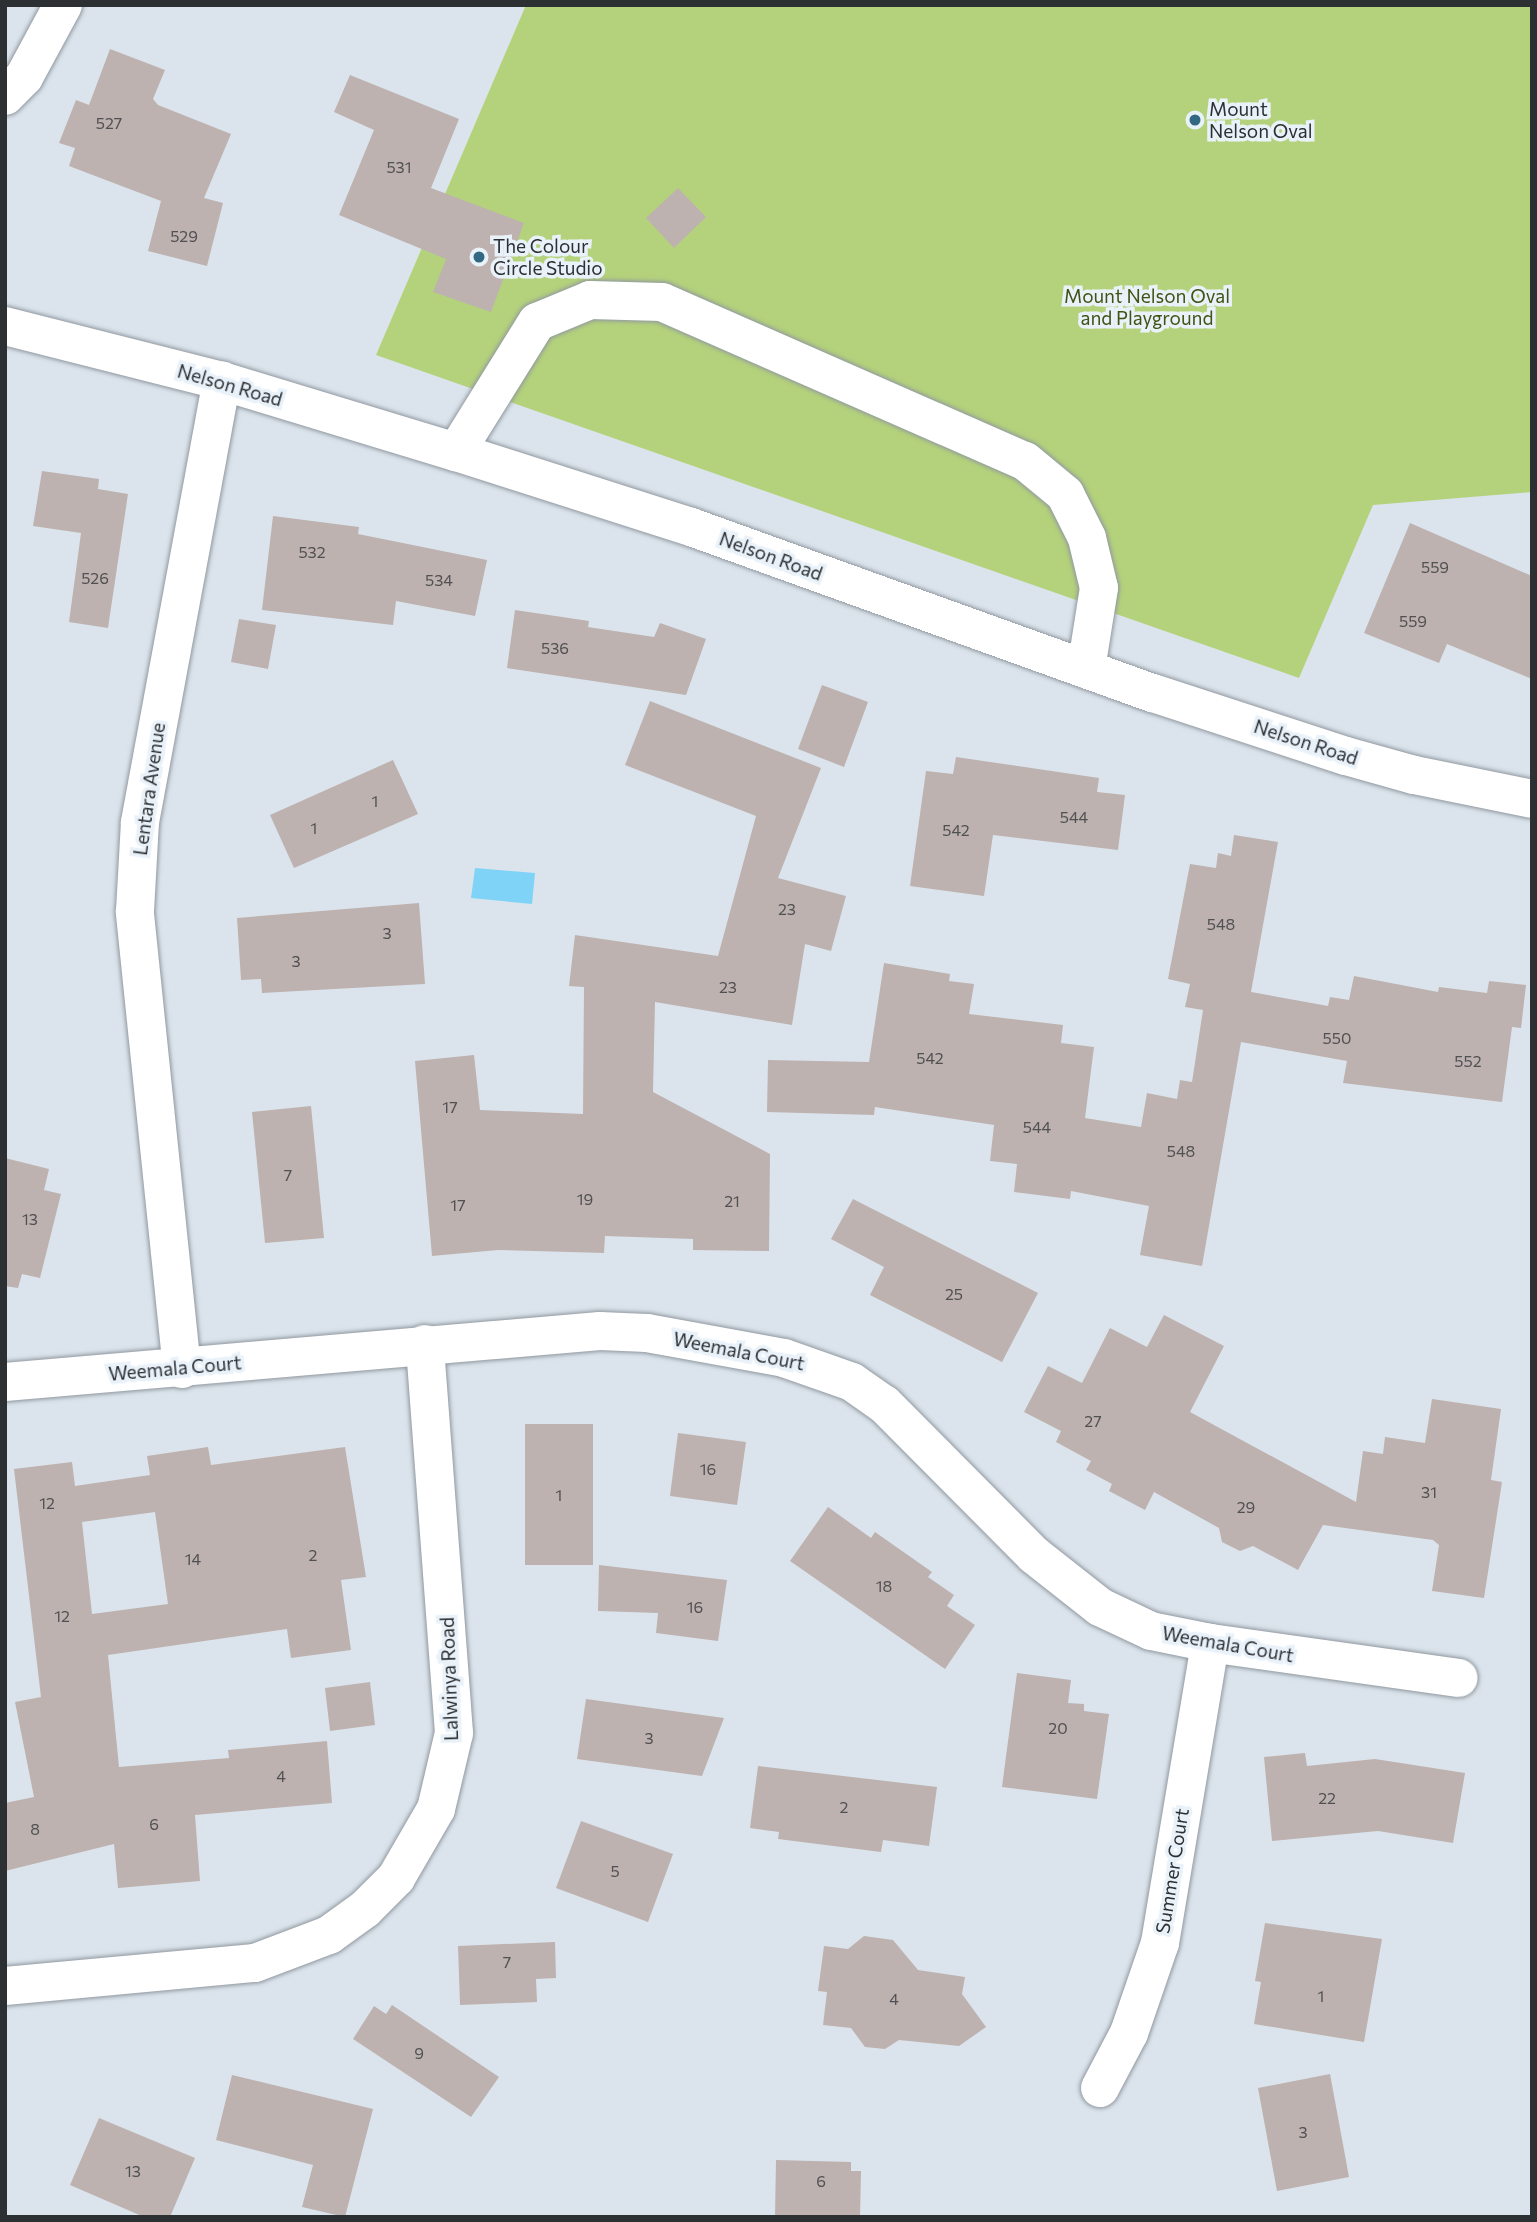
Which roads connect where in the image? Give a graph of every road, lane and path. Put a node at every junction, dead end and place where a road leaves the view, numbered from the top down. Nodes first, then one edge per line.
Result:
1 (63, 5) edge
2 (5, 96) edge
3 (5, 326) edge
4 (222, 381) junction
5 (456, 452) junction
6 (1086, 669) junction
7 (1532, 799) edge
8 (425, 1344) junction
9 (181, 1369) junction
10 (5, 1382) edge
11 (1210, 1643) junction
12 (1459, 1678) dead end
13 (5, 1986) edge
14 (1100, 2088) dead end

1 - 2 street
3 - 4 street, Nelson Road
4 - 5 street, Nelson Road
4 - 9 street, Lentara Avenue
5 - 6 street, Nelson Road
5 - 6 street
6 - 7 street, Nelson Road
8 - 9 street, Weemala Court
8 - 11 street, Weemala Court
8 - 13 street, Lalwinya Road
9 - 10 street, Weemala Court
11 - 12 street, Weemala Court
11 - 14 street, Summer Court

